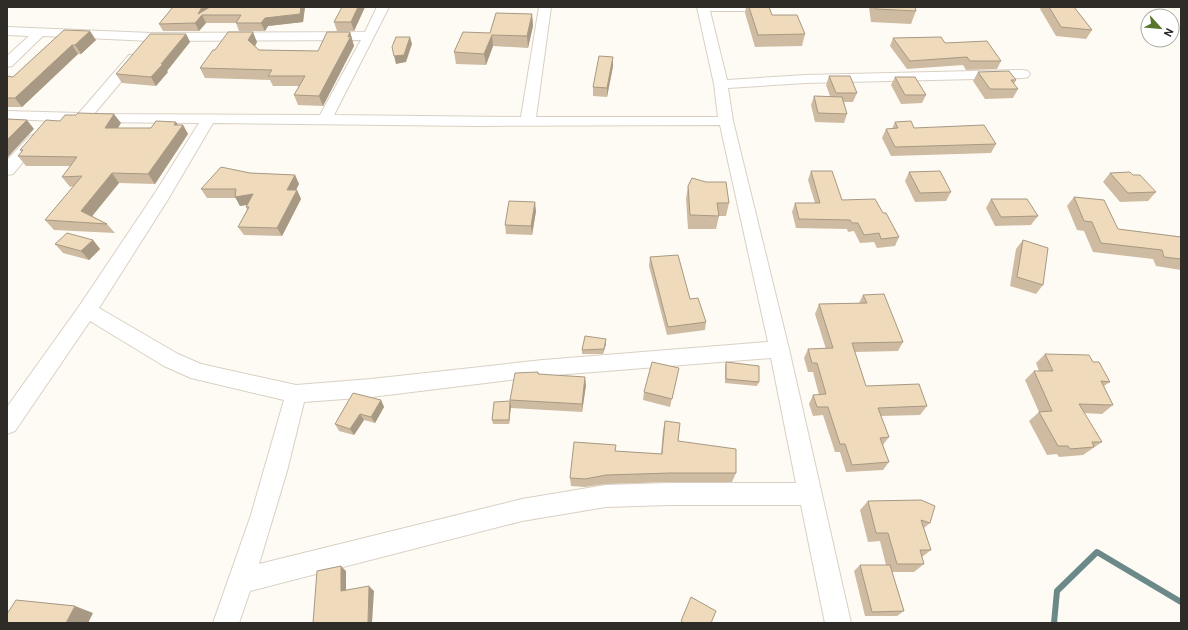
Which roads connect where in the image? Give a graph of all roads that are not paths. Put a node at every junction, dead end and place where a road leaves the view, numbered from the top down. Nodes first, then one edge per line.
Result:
1 (383, 7) edge
2 (544, 7) edge
3 (704, 7) edge
4 (753, 7) edge
5 (160, 25) edge
6 (7, 31) edge
7 (40, 32) junction
8 (370, 36) junction
9 (150, 37) junction
10 (7, 63) edge
11 (1023, 74) dead end
12 (721, 84) junction
13 (7, 115) edge
14 (56, 116) junction
15 (83, 118) junction
16 (209, 118) junction
17 (326, 119) junction
18 (726, 121) junction
19 (528, 122) junction
20 (7, 170) edge
21 (86, 310) junction
22 (779, 349) junction
23 (296, 394) junction
24 (7, 424) edge
25 (810, 494) junction
26 (240, 581) junction
27 (226, 623) edge
28 (838, 623) edge

1 - 8 street
2 - 19 street
3 - 4 street
3 - 12 street
5 - 9 street
6 - 7 street
7 - 9 street
7 - 10 street
8 - 9 street
8 - 17 street
9 - 15 street
11 - 12 street
12 - 18 street
13 - 14 street
14 - 15 street
14 - 20 street
15 - 16 street
16 - 17 street
16 - 21 street
17 - 19 street
18 - 19 street
18 - 22 street
21 - 23 street
21 - 24 street
22 - 23 street
22 - 25 street
23 - 26 street
25 - 26 street
25 - 28 street
26 - 27 street

